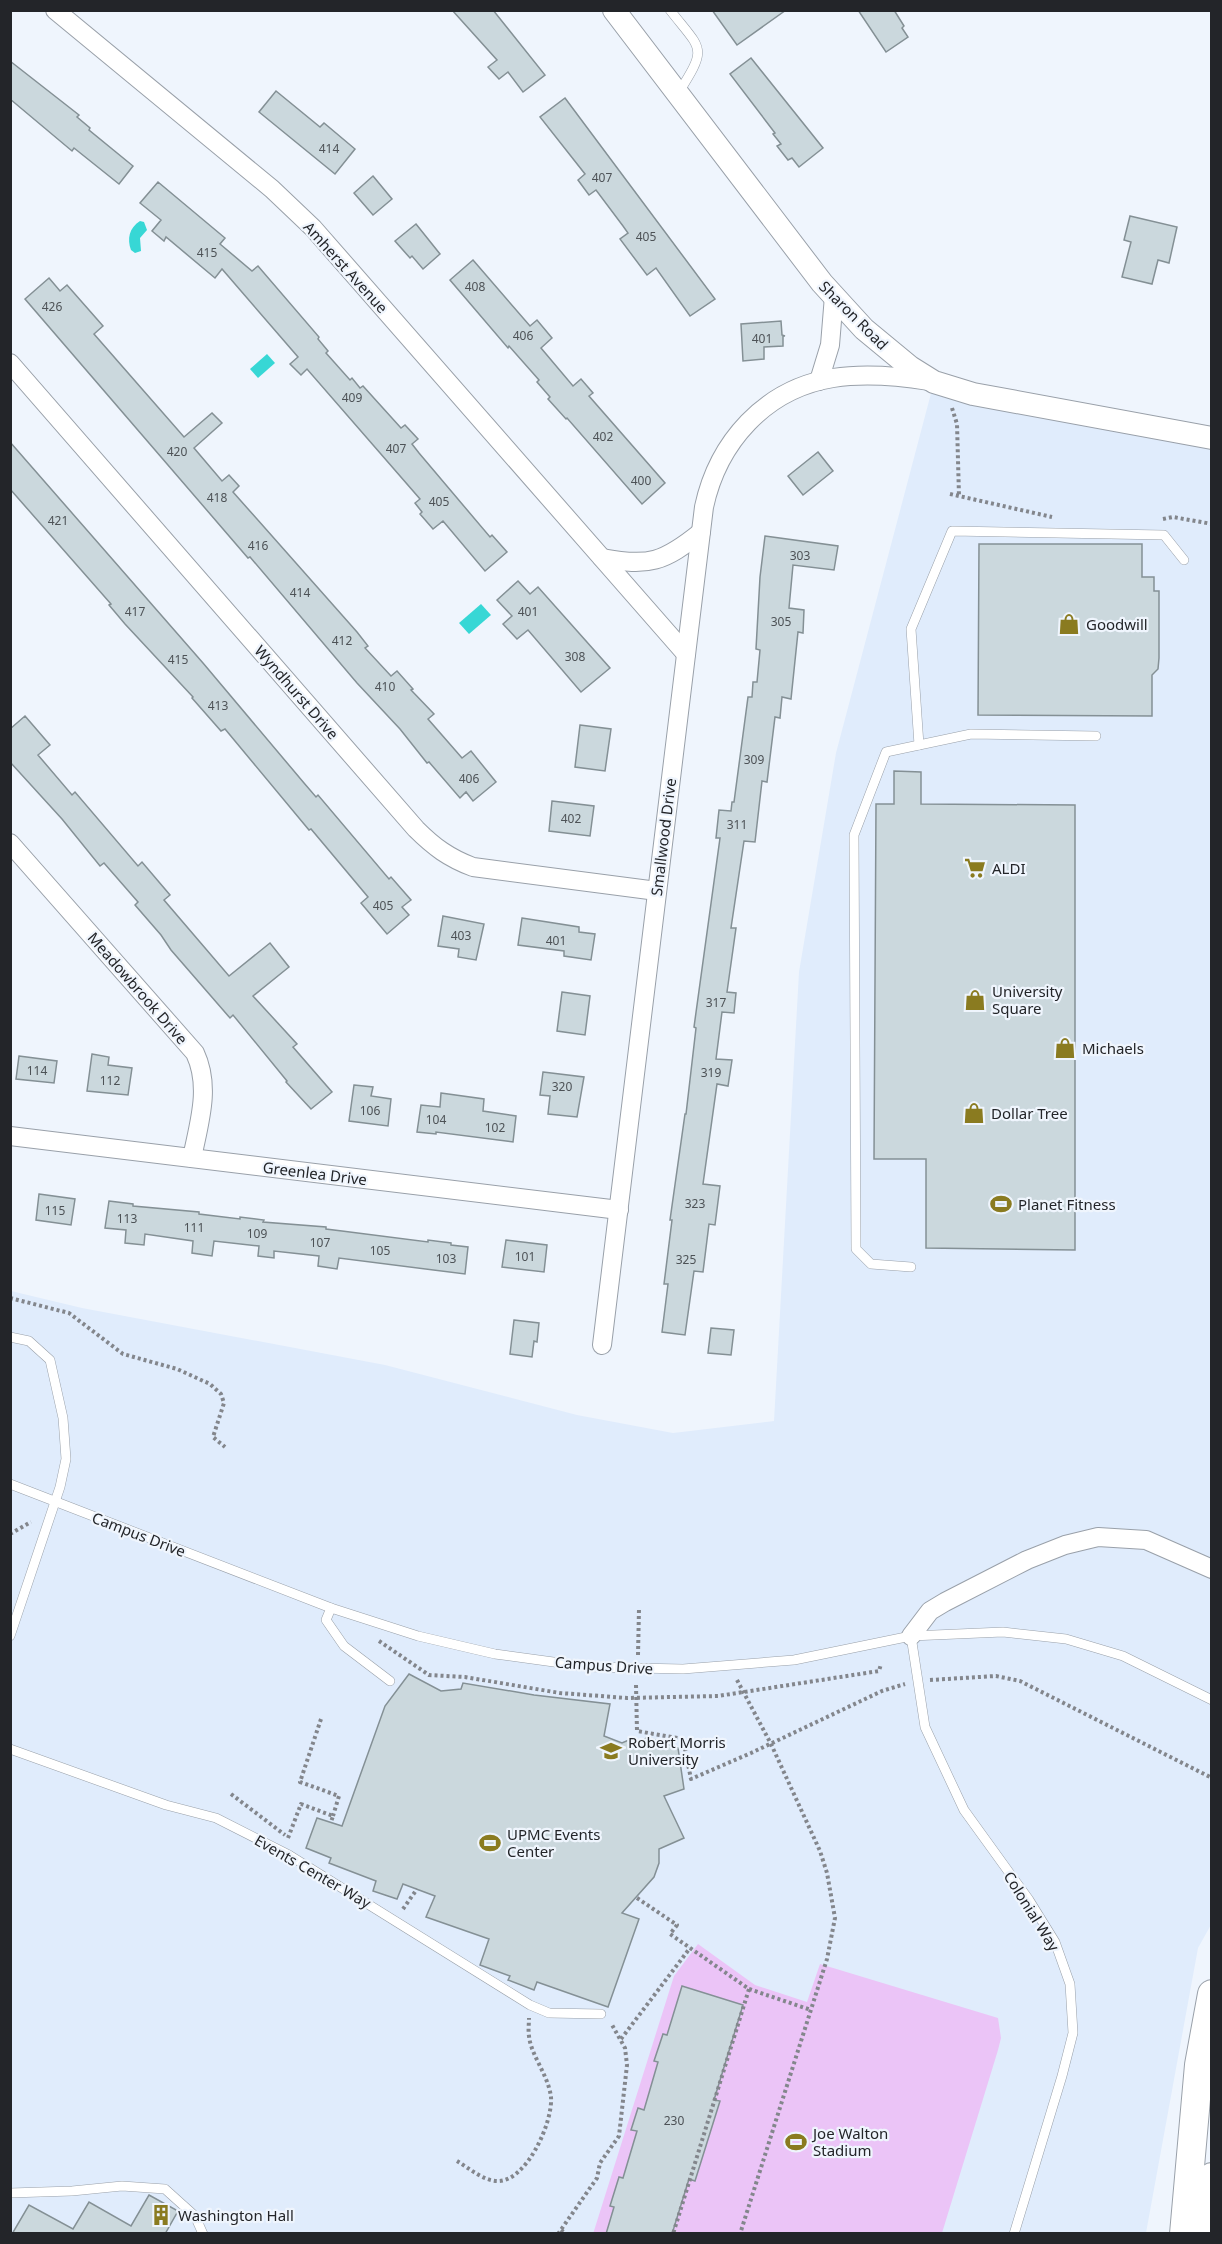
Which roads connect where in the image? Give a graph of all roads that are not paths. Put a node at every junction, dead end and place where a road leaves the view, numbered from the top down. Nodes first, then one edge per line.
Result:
1 (55, 10) edge
2 (614, 10) edge
3 (670, 10) edge
4 (678, 94) junction
5 (834, 296) junction
6 (10, 363) edge
7 (819, 381) junction
8 (934, 382) junction
9 (1212, 438) edge
10 (701, 532) junction
11 (602, 558) junction
12 (1184, 560) dead end
13 (686, 654) junction
14 (1096, 736) dead end
15 (919, 745) junction
16 (10, 843) edge
17 (657, 891) junction
18 (10, 1136) edge
19 (192, 1158) junction
20 (619, 1210) junction
21 (911, 1266) dead end
22 (10, 1337) edge
23 (602, 1345) dead end
24 (10, 1484) edge
25 (54, 1502) junction
26 (1212, 1569) edge
27 (331, 1608) junction
28 (10, 1636) edge
29 (910, 1636) junction
30 (390, 1681) dead end
31 (1212, 1700) edge
32 (10, 1749) edge
33 (1212, 1994) edge
34 (601, 2014) road end
35 (1212, 2177) edge
36 (10, 2193) edge
37 (203, 2234) edge
38 (1014, 2234) edge
39 (1184, 2234) edge
40 (1206, 2234) edge

1 - 11 street, Amherst Avenue
2 - 4 street, Sharon Road
3 - 4 lane
4 - 5 street, Sharon Road
5 - 7 street
5 - 8 street, Sharon Road
6 - 17 street, Wyndhurst Drive
7 - 8 street, Smallwood Drive
7 - 10 street, Smallwood Drive
8 - 9 street, Sharon Road
10 - 11 street
10 - 13 street, Smallwood Drive
11 - 13 street, Amherst Avenue
12 - 15 lane
13 - 17 street, Smallwood Drive
14 - 15 lane
15 - 21 lane
16 - 19 street, Meadowbrook Drive
17 - 20 street, Smallwood Drive
18 - 19 street, Greenlea Drive
19 - 20 street, Greenlea Drive
20 - 23 street, Smallwood Drive
22 - 25 lane
24 - 25 lane, Campus Drive
25 - 27 lane, Campus Drive
25 - 28 lane
26 - 29 street
27 - 29 lane, Campus Drive
27 - 30 lane
29 - 31 lane, Campus Drive
29 - 38 lane, Colonial Way
32 - 34 lane, Events Center Way
33 - 39 main road
35 - 40 main road
36 - 37 lane

